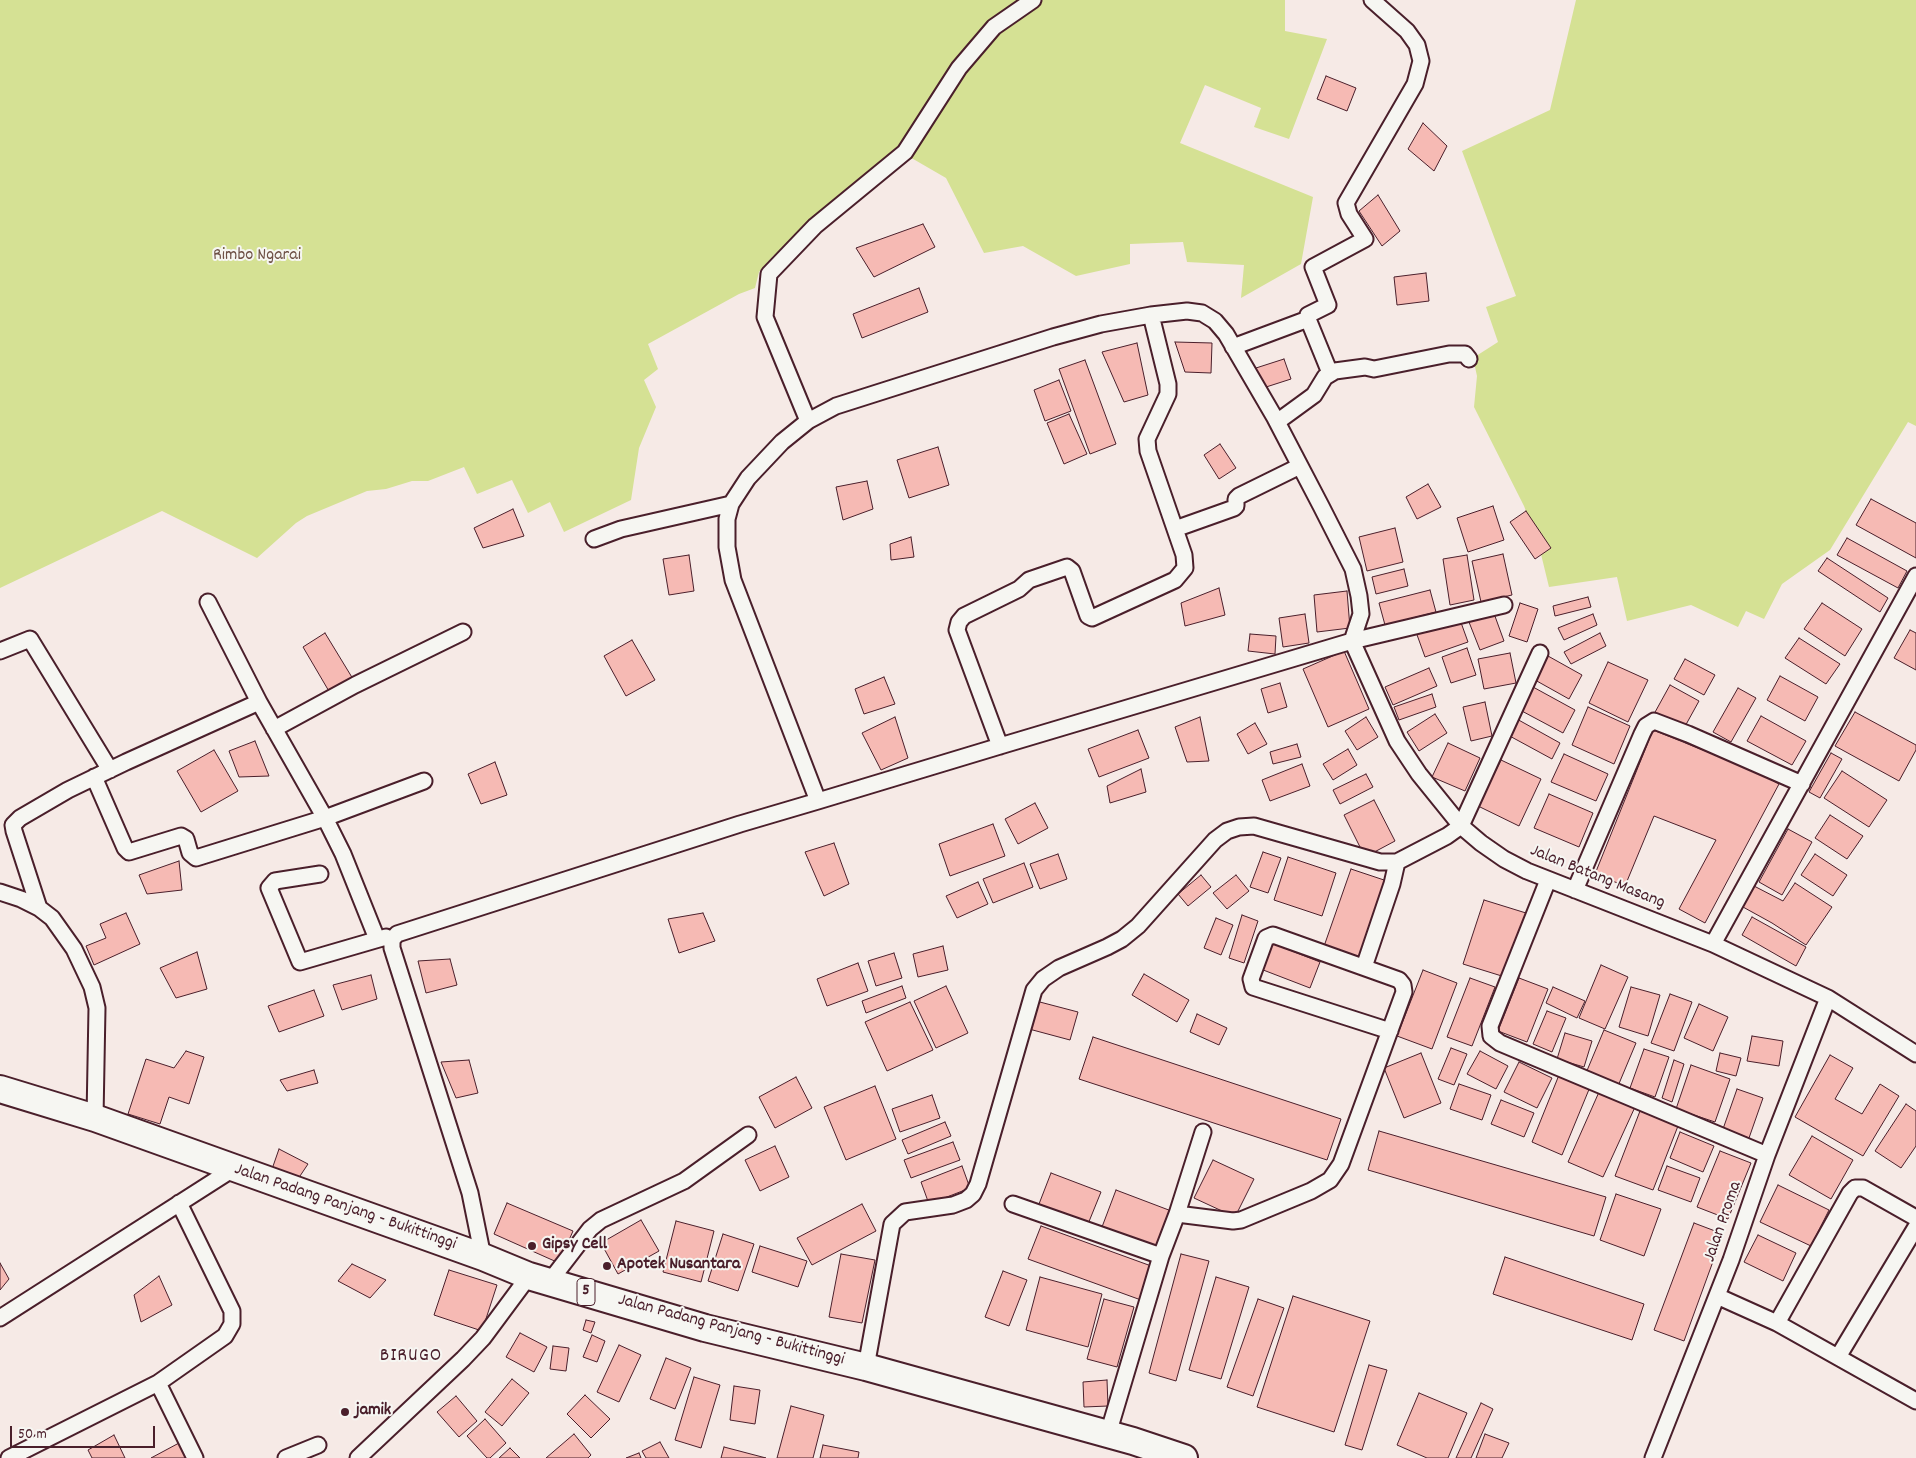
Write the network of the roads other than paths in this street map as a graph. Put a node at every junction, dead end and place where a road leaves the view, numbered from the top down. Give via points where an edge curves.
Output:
1 (1033, 0) edge
2 (1372, 0) edge
3 (1151, 314) junction
4 (1308, 320) junction
5 (1233, 347) junction
6 (1469, 359) dead end
7 (1330, 373) junction
8 (808, 421) junction
9 (1276, 422) junction
10 (1300, 466) junction
11 (731, 504) junction
12 (1175, 529) junction
13 (594, 539) dead end
14 (1916, 576) edge
15 (208, 602) dead end
16 (1504, 605) dead end
17 (463, 632) dead end
18 (1352, 641) junction
19 (0, 651) edge
20 (1540, 653) dead end
21 (260, 702) junction
22 (274, 729) junction
23 (1000, 746) junction
24 (110, 770) junction
25 (94, 777) junction
26 (424, 781) dead end
27 (1802, 784) junction
28 (818, 801) junction
29 (325, 818) junction
30 (1461, 826) junction
31 (1396, 862) junction
32 (320, 874) dead end
33 (1548, 880) junction
34 (1575, 890) junction
35 (0, 892) edge
36 (39, 908) junction
37 (397, 934) junction
38 (377, 939) junction
39 (1713, 944) junction
40 (1364, 968) junction
41 (1828, 998) junction
42 (1390, 1031) junction
43 (1916, 1054) edge
44 (0, 1089) edge
45 (95, 1118) junction
46 (1203, 1132) dead end
47 (748, 1135) dead end
48 (1767, 1155) junction
49 (233, 1168) junction
50 (179, 1204) junction
51 (1012, 1204) dead end
52 (1177, 1214) junction
53 (1916, 1218) edge
54 (1916, 1227) edge
55 (1161, 1256) junction
56 (483, 1257) junction
57 (539, 1279) junction
58 (1717, 1296) junction
59 (0, 1318) edge
60 (1777, 1323) junction
61 (1838, 1357) junction
62 (866, 1366) junction
63 (158, 1383) junction
64 (1916, 1401) edge
65 (1108, 1434) junction
66 (318, 1445) dead end
67 (9, 1458) edge
68 (195, 1458) edge
69 (286, 1458) edge
70 (358, 1458) edge
71 (1184, 1458) edge
72 (1653, 1458) edge

1 - 8 street via 994,27 959,68 905,152 815,226 769,274 765,317
2 - 4 street via 1407,31 1421,62 1415,84 1346,204 1365,239 1313,267 1328,305 1308,315
3 - 5 street via 1202,313 1215,321
3 - 8 street via 1053,337 836,406
3 - 12 street via 1168,394 1147,439 1148,451
4 - 5 street
4 - 7 street
5 - 9 street
6 - 7 street via 1465,354 1449,354 1374,369 1365,367
7 - 9 street via 1314,394
8 - 11 street via 782,442 748,478
9 - 10 street
10 - 12 street via 1240,496 1232,509
10 - 18 street via 1353,569 1361,614
11 - 13 street via 621,529
11 - 28 street via 727,520 727,547 733,580
12 - 23 street via 1184,555 1182,574 1170,583 1104,613 1092,618 1088,616 1072,571 1067,567 1029,580 1020,589 958,622 957,630
14 - 27 street
15 - 21 street
16 - 18 street
17 - 22 street
18 - 23 street
18 - 30 street, Jalan Batang Masang via 1397,741
19 - 24 street via 31,642
20 - 30 street
21 - 22 street
21 - 24 street
22 - 29 street
23 - 28 street
24 - 25 street
25 - 29 street via 129,852 181,836 186,839 190,853 200,858
25 - 36 street via 13,825
26 - 29 street
27 - 34 street via 1654,722 1646,726 1642,734
27 - 39 street
28 - 37 street
29 - 38 street
30 - 31 street
30 - 33 street, Jalan Batang Masang via 1504,859
31 - 40 street via 1392,884
31 - 62 street via 1380,862 1254,826 1240,826 1215,840 1138,926 1122,939 1058,968 1043,979 1034,990 973,1194 953,1205 905,1212 892,1224
32 - 38 street via 276,882 269,888 300,962
33 - 34 street, Jalan Batang Masang
33 - 48 street via 1490,1026 1491,1036
34 - 39 street, Jalan Batang Masang
35 - 36 street
36 - 45 street via 65,935 92,987 97,1008
37 - 38 street
37 - 56 street via 392,940 392,948 470,1193
39 - 41 street, Jalan Batang Masang
40 - 42 street via 1399,980 1403,985 1404,992
40 - 42 street via 1273,935 1264,941 1251,979 1258,989
41 - 43 street, Jalan Batang Masang
41 - 48 street, Jalan Proma
42 - 52 street via 1341,1164 1330,1180 1241,1220
44 - 45 highway, Jalan Padang Panjang - Bukittinggi / 5
45 - 49 highway, Jalan Padang Panjang - Bukittinggi / 5
46 - 52 street
47 - 57 street via 684,1181 602,1220
48 - 58 street, Jalan Proma
49 - 50 street
49 - 56 highway, Jalan Padang Panjang - Bukittinggi / 5
50 - 59 street
50 - 63 street via 232,1311 232,1324 225,1336
51 - 55 street
52 - 55 street
53 - 60 street via 1863,1188 1855,1188
54 - 61 street
55 - 65 street
56 - 57 highway, Jalan Padang Panjang - Bukittinggi / 5
57 - 62 highway, Jalan Padang Panjang - Bukittinggi / 5 via 706,1328
57 - 70 street via 470,1352
58 - 60 street
58 - 72 street, Jalan Proma
60 - 61 street
61 - 64 street
62 - 65 highway, Jalan Padang Panjang - Bukittinggi / 5
63 - 67 street
63 - 68 street
65 - 71 highway, Jalan Padang Panjang - Bukittinggi / 5
66 - 69 street

